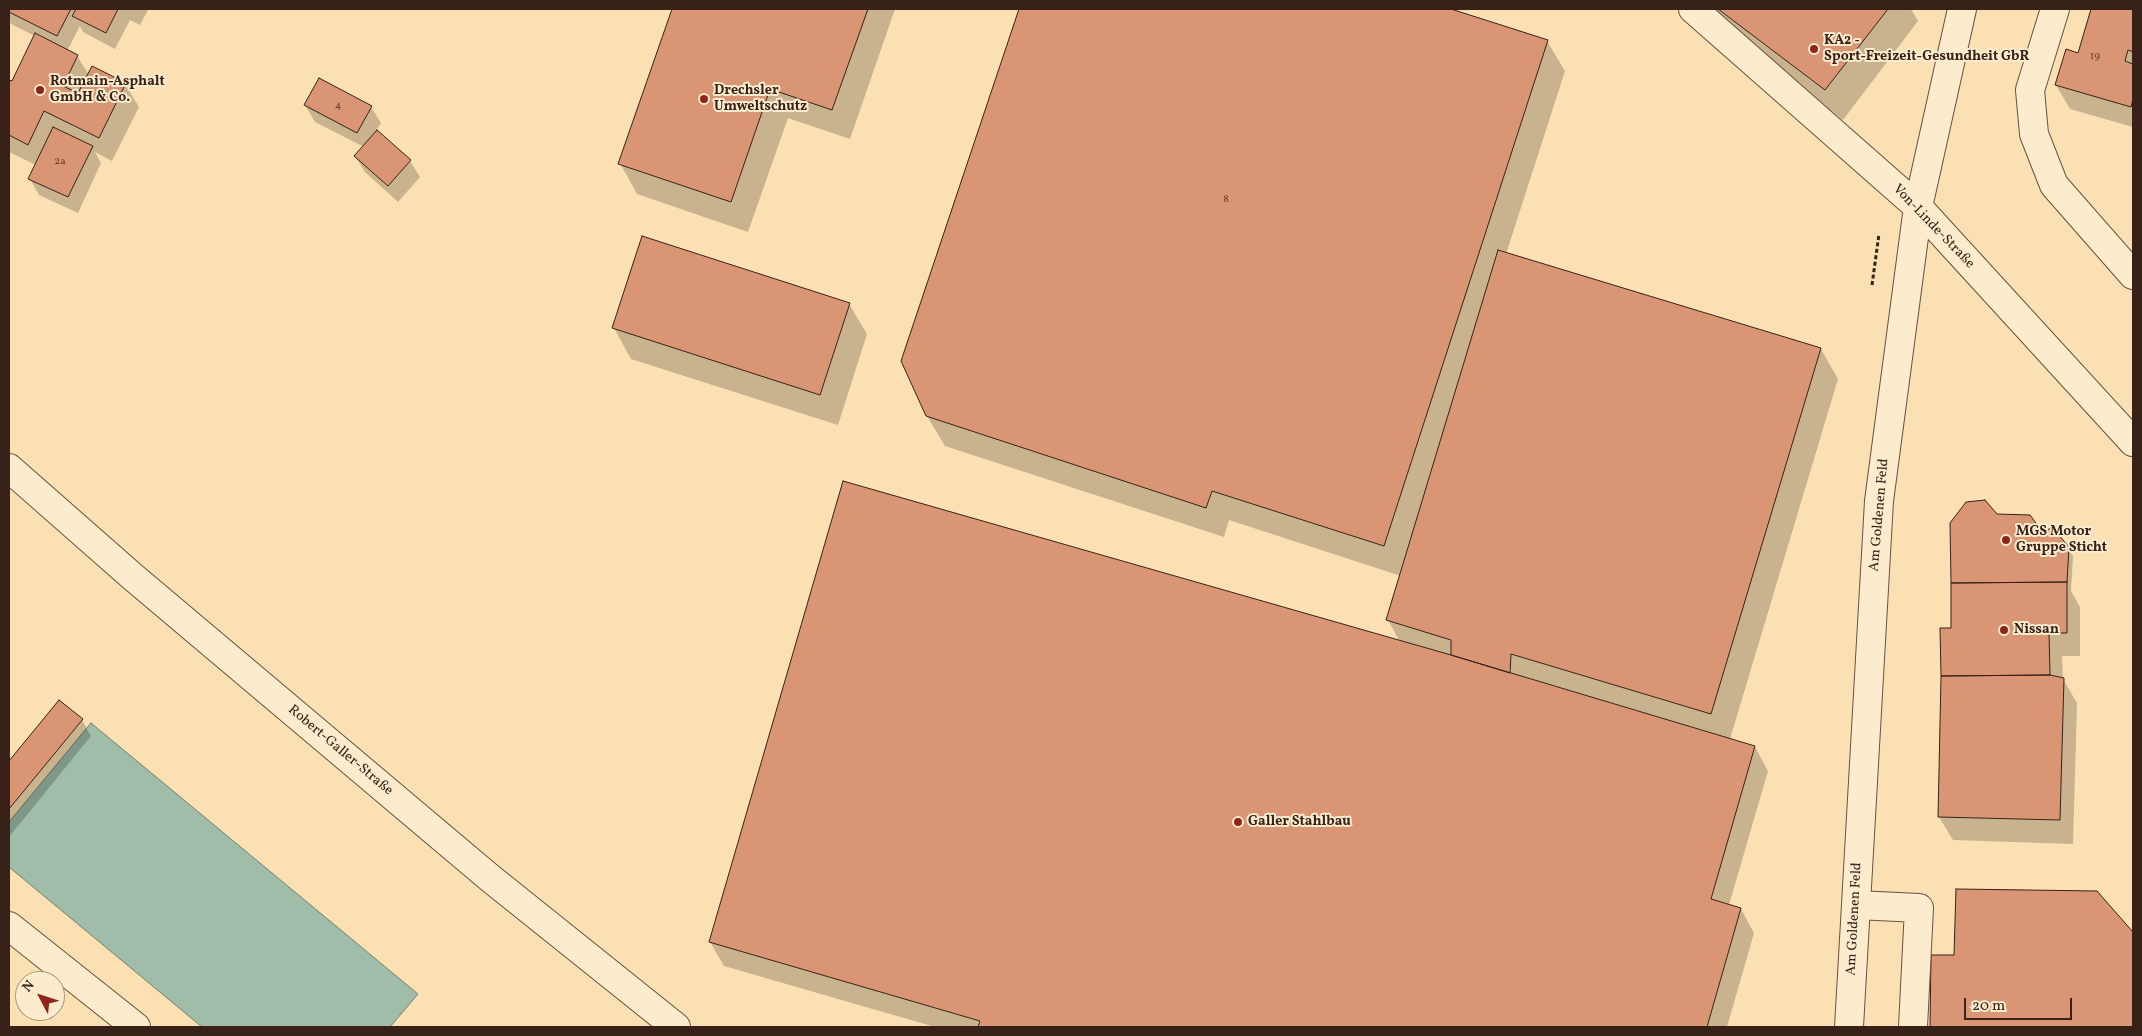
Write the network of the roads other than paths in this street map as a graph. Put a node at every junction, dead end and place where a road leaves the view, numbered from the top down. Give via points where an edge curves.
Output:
1 (1693, 9) edge
2 (1962, 9) edge
3 (2054, 9) edge
4 (1918, 207) junction
5 (2133, 275) edge
6 (2133, 442) edge
7 (9, 468) edge
8 (1856, 905) junction
9 (9, 926) edge
10 (136, 1027) edge
11 (676, 1027) edge
12 (1849, 1027) edge
13 (1913, 1027) edge

1 - 4 street, Von-Linde-Straße
2 - 4 street, Am Goldenen Feld
3 - 5 street via 2030,90 2034,134 2054,185
4 - 6 street, Von-Linde-Straße
4 - 8 street, Am Goldenen Feld via 1879,501
7 - 11 street, Robert-Galler-Straße via 133,577 490,878
8 - 12 street, Am Goldenen Feld
8 - 13 street via 1918,908
9 - 10 street

